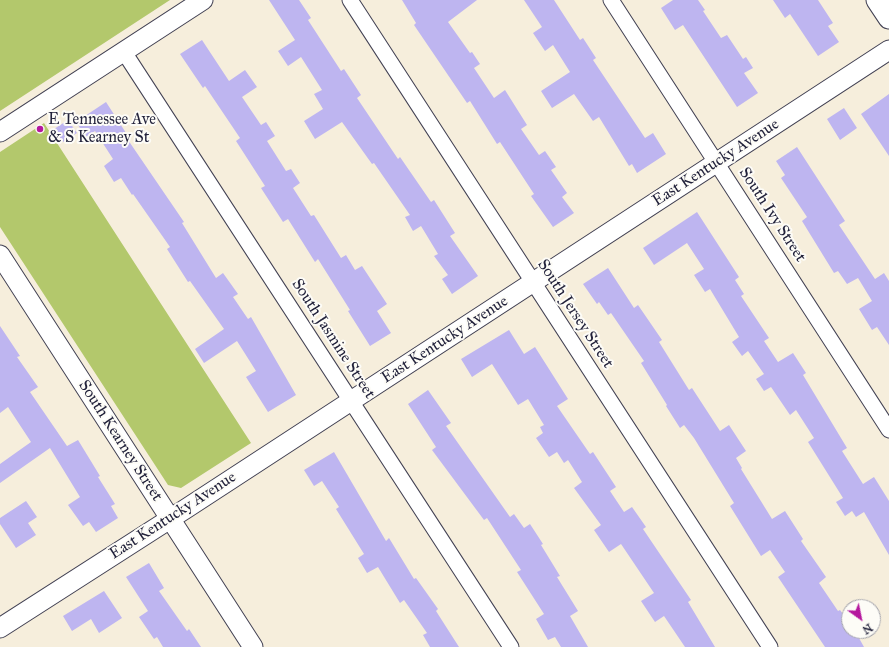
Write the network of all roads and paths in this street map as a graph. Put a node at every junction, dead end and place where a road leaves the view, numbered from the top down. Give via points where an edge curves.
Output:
1 (203, 0) edge
2 (350, 0) edge
3 (610, 0) edge
4 (877, 0) edge
5 (889, 18) edge
6 (889, 50) edge
7 (124, 52) junction
8 (0, 132) edge
9 (717, 163) junction
10 (0, 255) edge
11 (534, 282) junction
12 (351, 401) junction
13 (889, 430) edge
14 (170, 518) junction
15 (0, 628) edge
16 (253, 647) edge
17 (511, 647) edge
18 (770, 647) edge

1 - 7 street
2 - 11 street, South Jersey Street
3 - 9 street, South Ivy Street
4 - 5 main road
6 - 9 street, East Kentucky Avenue
7 - 8 street
7 - 12 street, South Jasmine Street
9 - 11 street, East Kentucky Avenue
9 - 13 street, South Ivy Street
10 - 14 street, South Kearney Street
11 - 12 street, East Kentucky Avenue
11 - 18 street, South Jersey Street
12 - 14 street, East Kentucky Avenue
12 - 17 street, South Jasmine Street
14 - 15 street, East Kentucky Avenue
14 - 16 street, South Kearney Street

